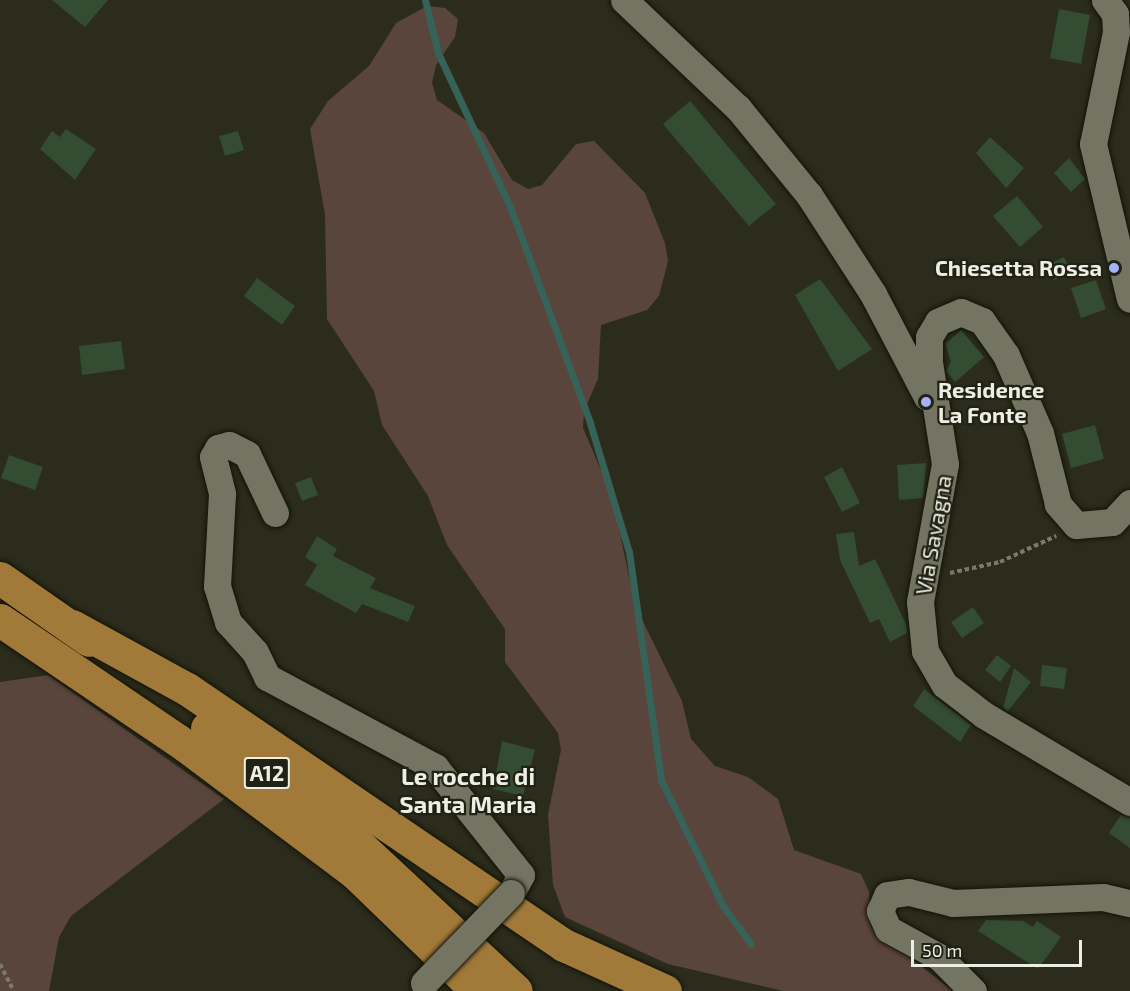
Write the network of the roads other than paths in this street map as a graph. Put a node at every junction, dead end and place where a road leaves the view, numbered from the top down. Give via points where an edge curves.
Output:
1 (624, 0) edge
2 (1105, 0) edge
3 (1130, 299) edge
4 (936, 414) junction
5 (1130, 503) edge
6 (275, 513) dead end
7 (0, 578) edge
8 (0, 620) edge
9 (72, 627) junction
10 (1130, 802) edge
11 (313, 843) junction
12 (1130, 903) edge
13 (430, 988) edge
14 (477, 991) edge
15 (516, 991) edge
16 (665, 991) edge
17 (973, 991) edge

1 - 4 street via 738,108 809,195 873,294
2 - 3 street via 1115,14 1116,32 1094,144
4 - 5 street, Via Savagna via 929,337 938,322 961,312 982,321 1006,356 1040,433 1058,504 1076,525 1112,522
4 - 10 street, Via Savagna via 945,464 920,602 925,651 945,685 984,715
6 - 13 street, bridge via 247,454 229,444 218,448 213,457 222,494 217,586 228,622 255,652 267,677 435,767 521,875 511,893
7 - 9 highway, A12
8 - 11 highway, A12 via 186,746
9 - 15 highway, A12 via 345,832
9 - 16 highway via 187,689 564,945
11 - 13 highway
11 - 14 highway, A12 via 356,873
12 - 17 street via 1103,897 954,903 909,892 887,895 880,911 888,929 939,957

